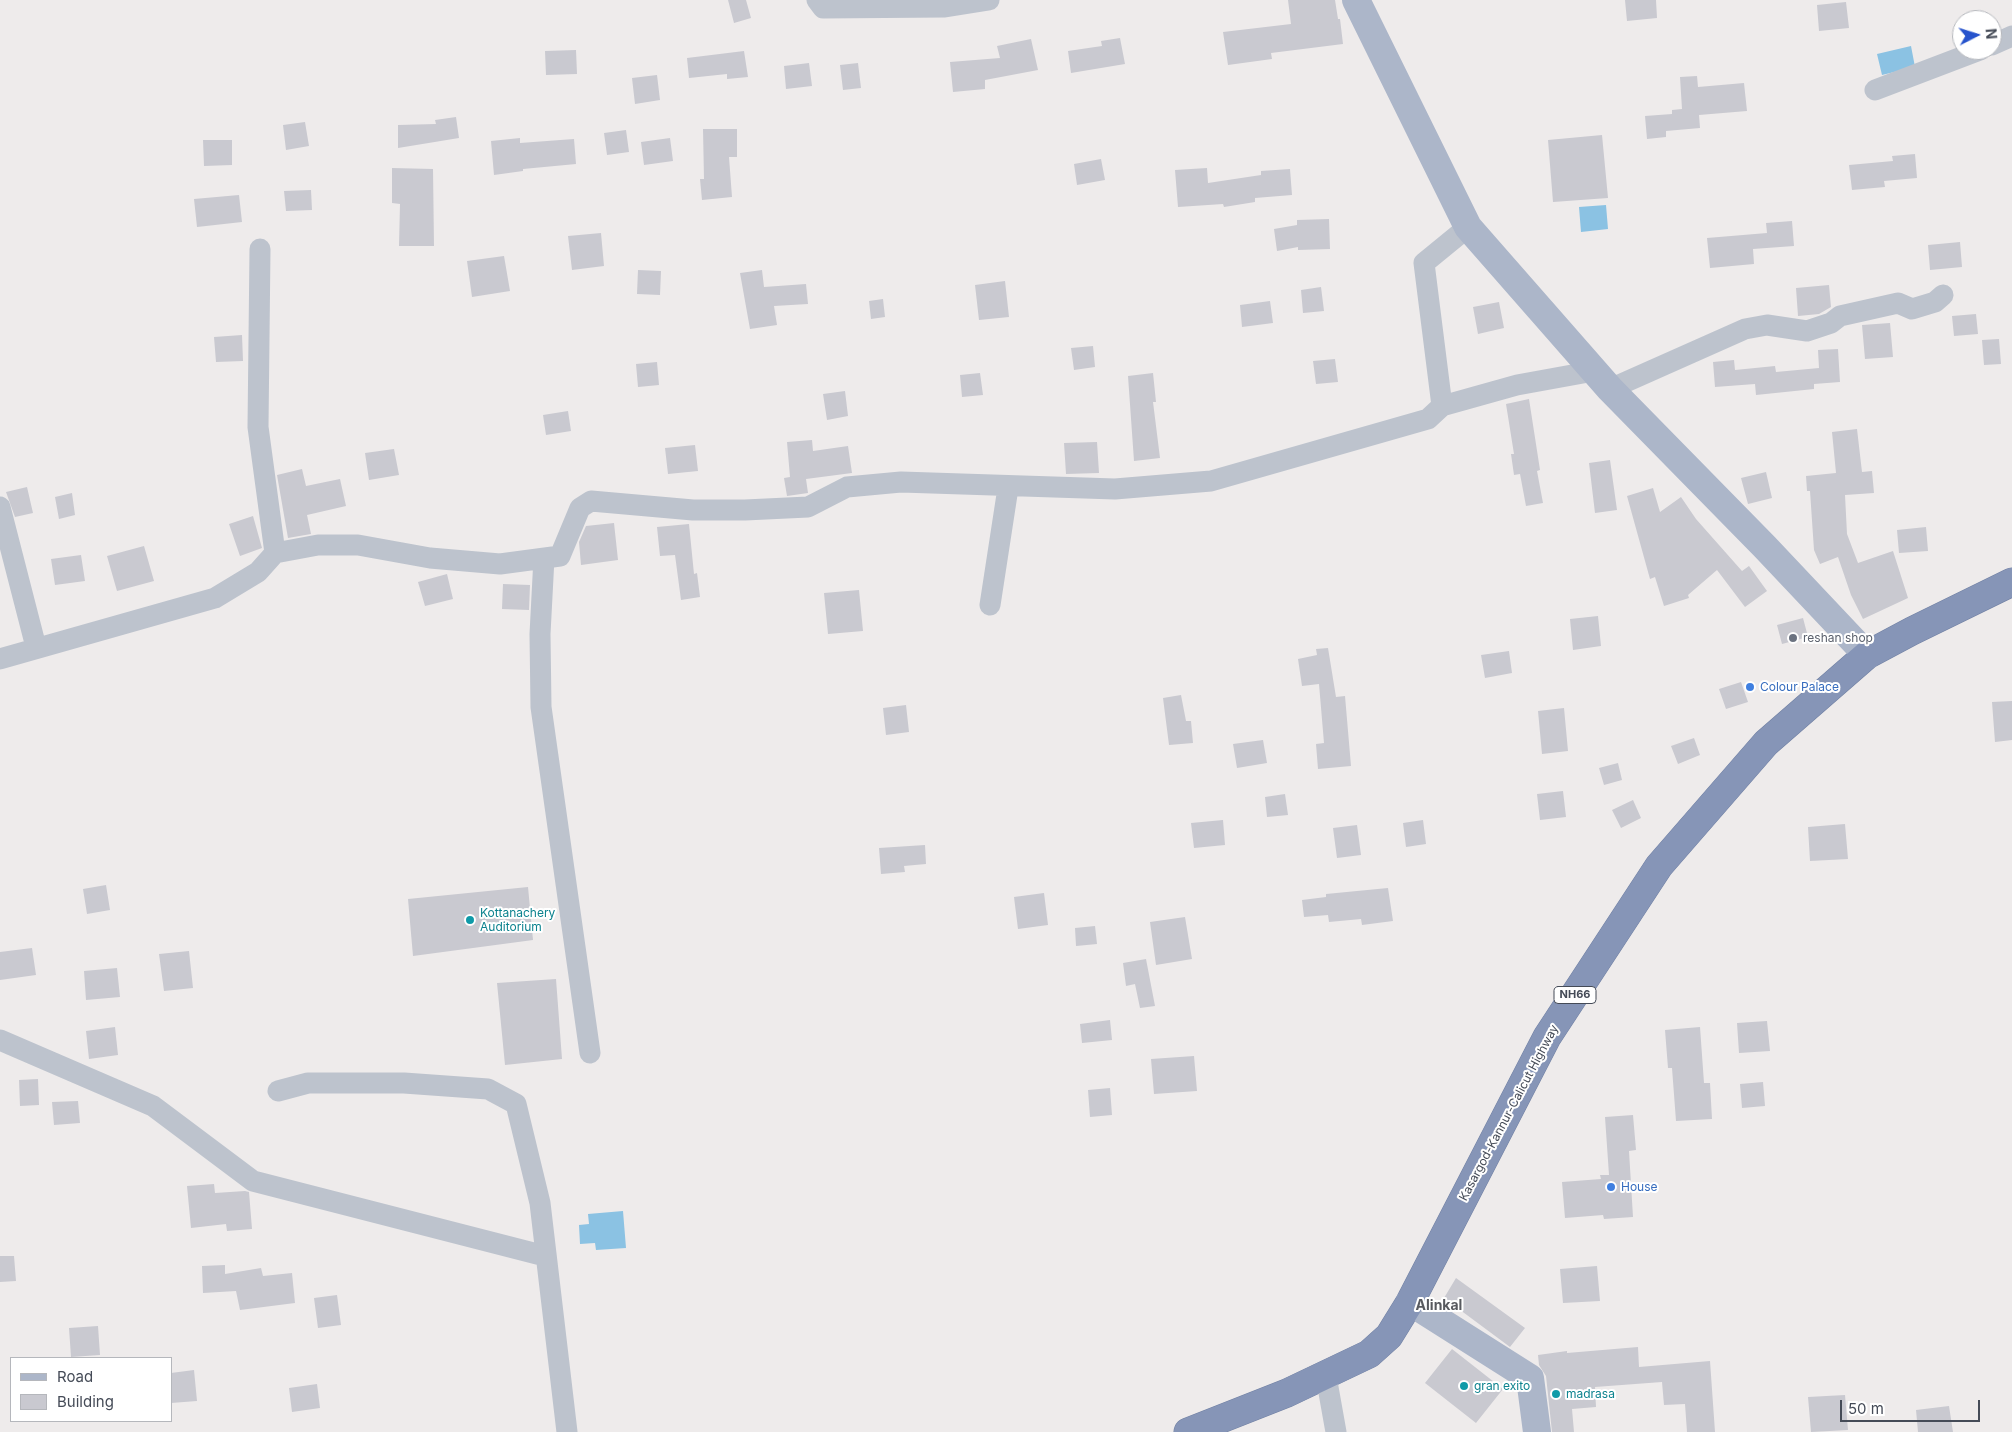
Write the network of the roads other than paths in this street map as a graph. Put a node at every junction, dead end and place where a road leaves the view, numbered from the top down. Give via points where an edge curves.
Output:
1 (817, 0) edge
2 (989, 0) edge
3 (1356, 0) edge
4 (1954, 60) edge
5 (1875, 90) dead end
6 (1468, 227) junction
7 (260, 250) dead end
8 (1944, 295) dead end
9 (1602, 380) junction
10 (1442, 406) junction
11 (1008, 488) junction
12 (0, 507) edge
13 (275, 553) junction
14 (544, 558) junction
15 (2012, 582) edge
16 (990, 605) dead end
17 (36, 647) junction
18 (1867, 655) junction
19 (0, 659) edge
20 (0, 1040) edge
21 (590, 1053) dead end
22 (278, 1091) dead end
23 (545, 1256) junction
24 (1410, 1302) junction
25 (1326, 1376) junction
26 (567, 1432) edge
27 (1188, 1432) edge
28 (1336, 1432) edge
29 (1537, 1432) edge

1 - 2 street via 823,8 945,6
3 - 6 main road
4 - 5 street
6 - 9 main road
6 - 10 street via 1424,263
7 - 13 street via 258,427
8 - 9 street via 1935,302 1912,309 1898,303 1840,316 1831,323 1807,331 1767,325 1745,329
9 - 10 street via 1517,385
9 - 18 main road
10 - 11 street via 1428,419 1211,481 1115,489
11 - 14 street via 892,483 848,488 808,507 745,510 693,510 591,501 580,508 574,518 560,556
11 - 16 street
12 - 17 street
13 - 14 street via 318,544 358,545 430,558 500,564
13 - 17 street via 258,572 214,598
14 - 21 street via 541,707
15 - 18 highway, Kasargod-Kannur-Calicut Highway / NH66
17 - 19 street
18 - 24 highway, Kasargod-Kannur-Calicut Highway / NH66 via 1766,743 1660,866 1547,1037
20 - 23 street via 153,1106 253,1181
22 - 23 street via 308,1083 404,1083 488,1088 516,1104 540,1203
23 - 26 street
24 - 25 highway, Kasargod-Kannur-Calicut Highway / NH66 via 1389,1336 1369,1354
24 - 29 main road via 1530,1378
25 - 27 highway, Kasargod-Kannur-Calicut Highway / NH66
25 - 28 street

